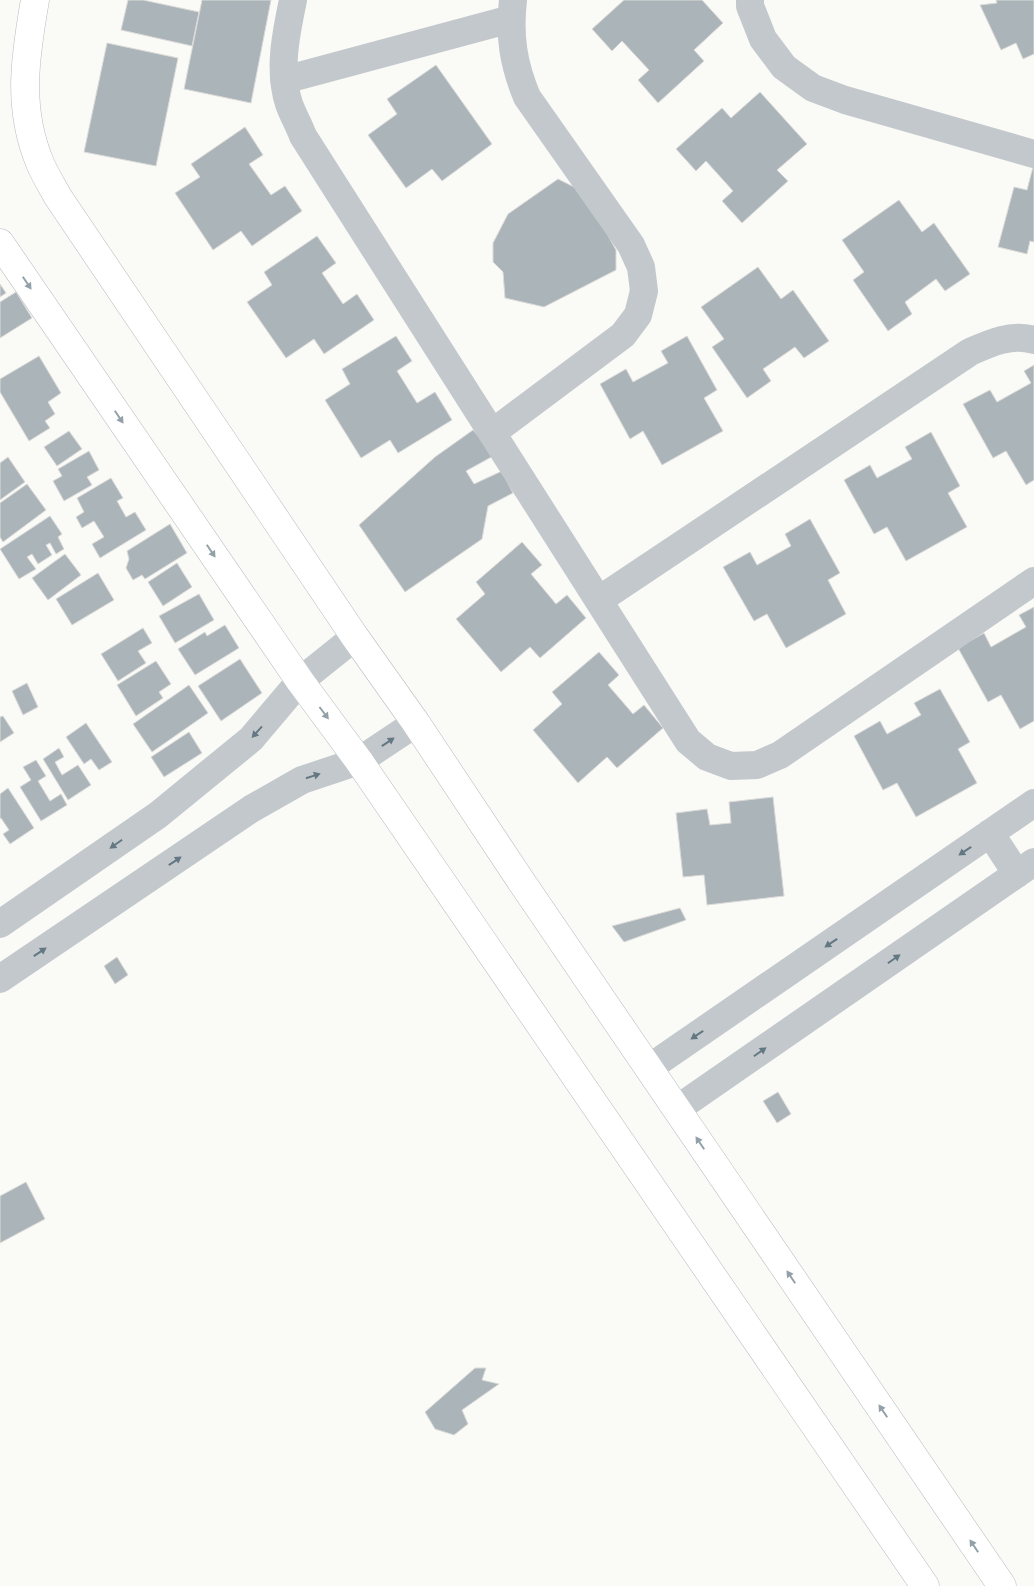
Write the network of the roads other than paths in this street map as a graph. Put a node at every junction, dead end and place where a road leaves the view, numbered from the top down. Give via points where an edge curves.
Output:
1 (35, 0) edge
2 (293, 0) edge
3 (750, 0) edge
4 (512, 9) edge
5 (284, 80) junction
6 (1034, 154) edge
7 (0, 243) edge
8 (1034, 340) edge
9 (492, 432) junction
10 (1034, 582) edge
11 (599, 600) junction
12 (355, 637) junction
13 (300, 681) junction
14 (416, 723) junction
15 (359, 761) junction
16 (1034, 803) edge
17 (990, 833) junction
18 (1025, 868) edge
19 (0, 924) edge
20 (0, 980) edge
21 (648, 1068) junction
22 (677, 1109) junction
23 (925, 1586) edge
24 (1002, 1586) edge

1 - 12 street via 26,48 24,87 28,126 40,163 58,197
2 - 5 street via 284,50
3 - 6 street via 763,39 784,67 813,88
4 - 5 street
4 - 9 street via 514,59 527,97 631,246 642,267 644,291 638,315 623,335
5 - 9 street via 289,104 303,136
7 -> 13 street
8 - 11 street via 1027,337 997,340 970,352
9 - 11 street
10 - 11 street via 780,756 756,766 732,766 707,757 688,740
12 - 13 street
12 - 14 street
13 -> 15 street
13 -> 19 street via 251,739 158,815
15 -> 14 street
14 - 21 street
20 -> 15 street via 251,809 302,780
15 - 23 street
16 - 17 street
17 - 18 street
17 -> 21 street
22 -> 18 street
21 - 22 street
24 -> 22 street

